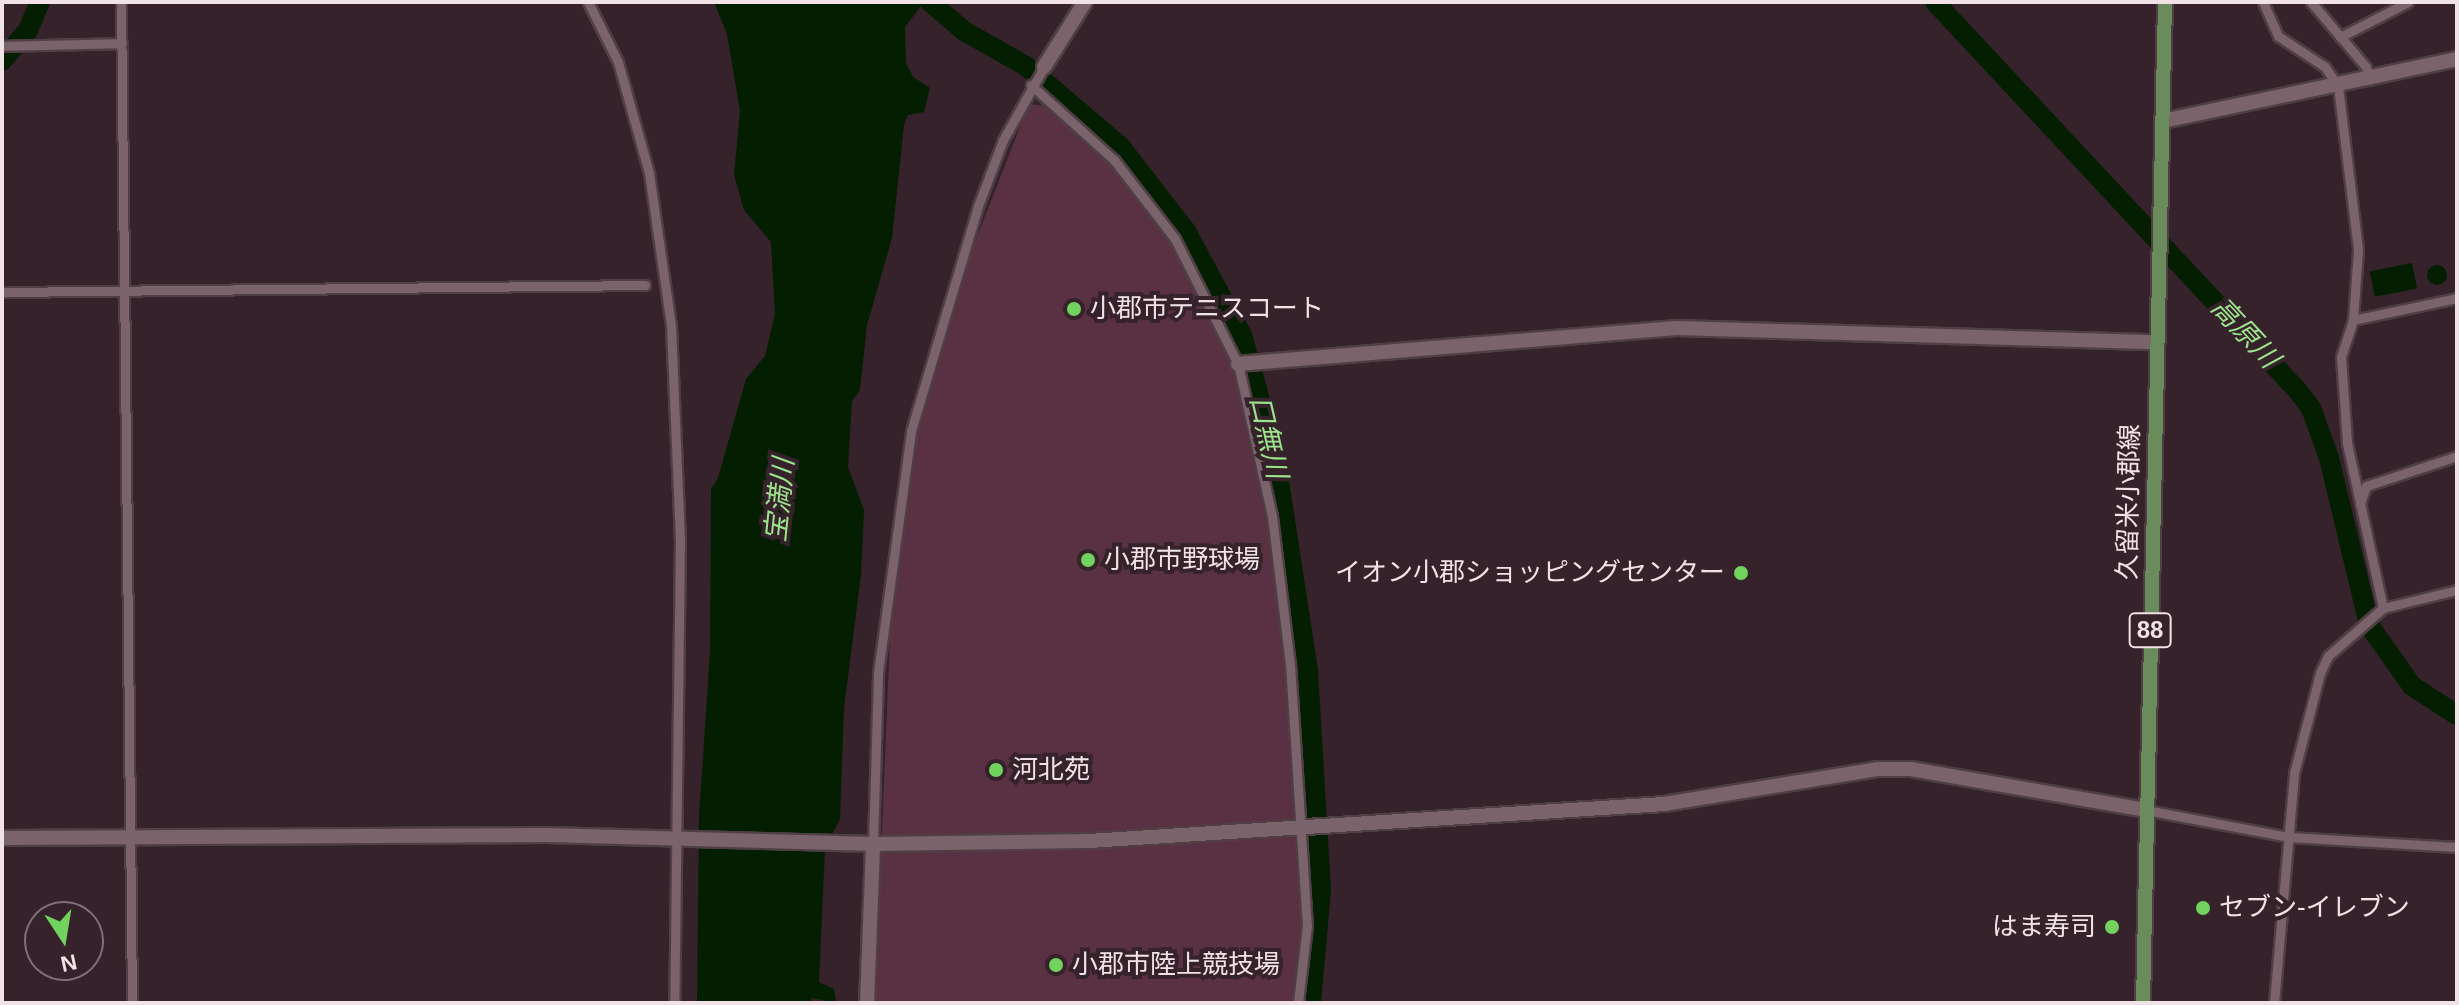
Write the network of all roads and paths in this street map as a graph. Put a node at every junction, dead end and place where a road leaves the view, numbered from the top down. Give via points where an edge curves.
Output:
1 (121, 2) edge
2 (588, 2) edge
3 (1085, 2) edge
4 (2165, 2) edge
5 (2263, 2) edge
6 (2311, 2) edge
7 (2408, 2) edge
8 (2340, 37) junction
9 (122, 43) junction
10 (2, 46) edge
11 (2457, 59) edge
12 (1044, 67) joint
13 (2370, 79) junction
14 (1031, 85) junction
15 (2338, 86) junction
16 (2163, 121) junction
17 (645, 285) dead end
18 (2, 292) edge
19 (126, 292) junction
20 (2457, 298) edge
21 (2353, 320) junction
22 (2156, 342) junction
23 (1238, 364) junction
24 (2457, 456) edge
25 (2360, 504) junction
26 (2457, 590) edge
27 (2381, 609) junction
28 (2146, 810) junction
29 (1304, 828) junction
30 (678, 836) junction
31 (2289, 837) junction
32 (2, 838) edge
33 (132, 839) junction
34 (866, 844) junction
35 (2457, 847) edge
36 (132, 1003) edge
37 (674, 1003) edge
38 (867, 1003) edge
39 (1298, 1003) edge
40 (2143, 1003) edge
41 (2274, 1003) edge

1 - 9 street
2 - 30 street via 618,62 649,173 671,326 679,480
3 - 12 street
4 - 16 main road, 久留米小郡線 / 88
5 - 15 street via 2278,36 2325,67
6 - 8 street
7 - 8 street
8 - 13 street
9 - 10 street
9 - 19 street
11 - 13 street
12 - 14 street
13 - 15 street
14 - 23 street via 1115,161 1175,239
14 - 34 street via 1003,140 970,230 902,470 878,673
15 - 16 street
15 - 21 street via 2358,250
16 - 22 main road, 久留米小郡線 / 88
17 - 19 street
18 - 19 street
19 - 33 street
20 - 21 street
21 - 25 street via 2341,357 2349,462
22 - 23 street via 1676,328
22 - 28 main road, 久留米小郡線 / 88
23 - 29 street via 1272,516
24 - 25 street via 2366,486
25 - 27 street
26 - 27 street
27 - 31 street via 2328,656 2320,673 2294,773
28 - 29 street via 1944,771 1877,769 1664,804
28 - 31 street
28 - 40 main road, 久留米小郡線 / 88
29 - 34 street via 1089,841
29 - 39 street via 1307,925
30 - 33 street
30 - 34 street
30 - 37 street
31 - 35 street
31 - 41 street
32 - 33 street
33 - 36 street
34 - 38 street

